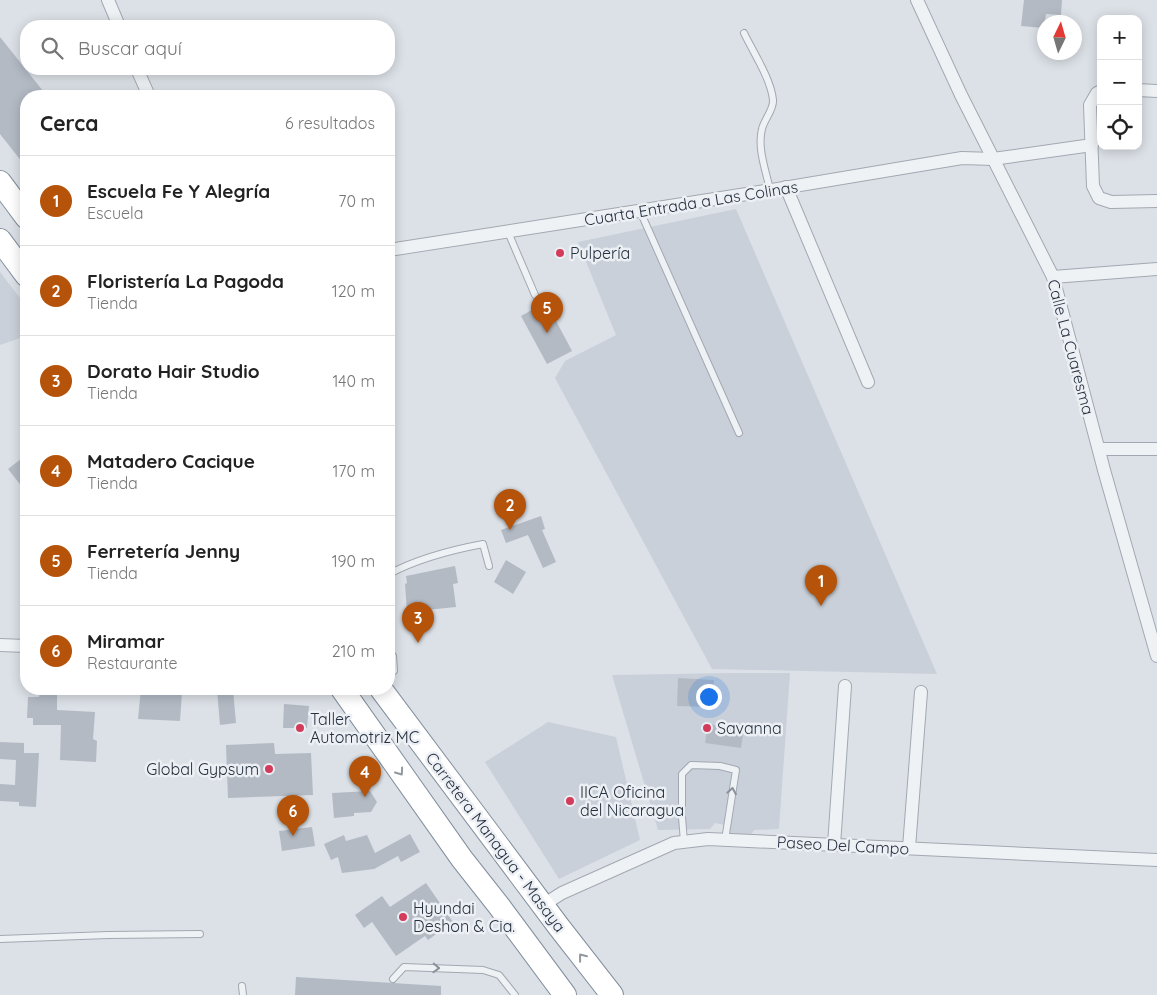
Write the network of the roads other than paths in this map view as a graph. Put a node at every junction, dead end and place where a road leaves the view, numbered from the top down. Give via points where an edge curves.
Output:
1 (108, 0) edge
2 (917, 0) edge
3 (116, 20) edge
4 (744, 33) dead end
5 (140, 75) edge
6 (146, 90) edge
7 (1142, 90) edge
8 (1157, 91) edge
9 (1097, 93) edge
10 (1092, 145) junction
11 (993, 159) junction
12 (786, 187) junction
13 (13, 190) edge
14 (770, 190) junction
15 (1157, 201) edge
16 (20, 205) edge
17 (640, 211) junction
18 (508, 232) junction
19 (0, 240) edge
20 (395, 249) edge
21 (20, 267) edge
22 (1157, 269) edge
23 (1053, 277) junction
24 (535, 295) dead end
25 (868, 382) dead end
26 (739, 434) dead end
27 (1098, 449) junction
28 (1157, 449) edge
29 (489, 566) dead end
30 (395, 571) edge
31 (0, 645) edge
32 (20, 646) edge
33 (1157, 656) edge
34 (845, 686) dead end
35 (921, 692) dead end
36 (346, 695) edge
37 (386, 695) edge
38 (495, 840) junction
39 (725, 840) junction
40 (684, 842) junction
41 (834, 845) junction
42 (909, 848) junction
43 (462, 859) junction
44 (1157, 860) edge
45 (524, 880) junction
46 (543, 905) junction
47 (499, 906) junction
48 (200, 934) dead end
49 (0, 939) edge
50 (393, 980) dead end
51 (242, 986) dead end
52 (243, 995) edge
53 (515, 995) edge
54 (565, 995) edge
55 (612, 995) edge

1 - 3 street
2 - 11 street, Calle La Cuaresma
4 - 14 lane via 771,90 773,104 763,123 760,138
5 - 6 street
7 - 8 street
9 - 10 street via 1090,105
10 - 11 street, Cuarta Entrada a Las Colinas
10 - 15 street via 1093,186 1099,198 1111,202
11 - 12 street, Cuarta Entrada a Las Colinas via 962,158
11 - 23 street, Calle La Cuaresma
12 - 14 street, Cuarta Entrada a Las Colinas
12 - 25 street
13 - 16 highway
14 - 17 street, Cuarta Entrada a Las Colinas
17 - 18 street, Cuarta Entrada a Las Colinas
17 - 26 lane
18 - 20 street, Cuarta Entrada a Las Colinas
18 - 24 lane
19 - 21 highway
22 - 23 street
23 - 27 street, Calle La Cuaresma
27 - 28 street
27 - 33 street, Calle La Cuaresma
29 - 30 lane via 483,544 458,549
31 - 32 street
34 - 41 street
35 - 42 street
36 -> 43 highway
37 - 38 highway, Carretera Managua - Masaya
38 - 43 highway via 496,858 492,865 480,867
38 - 45 highway, Carretera Managua - Masaya
39 - 40 street, Paseo Del Campo
39 -> 40 lane via 736,770 691,765 682,774
39 - 41 street, Paseo Del Campo
40 - 46 street, Paseo Del Campo via 674,843 562,893
41 - 42 street, Paseo Del Campo
42 - 44 street, Paseo Del Campo
43 - 47 highway
45 - 46 highway, Carretera Managua - Masaya
45 - 47 highway via 508,878 502,881
55 -> 46 highway, Carretera Managua - Masaya
47 - 54 highway
48 - 49 lane
50 -> 53 lane via 404,967 483,970 499,975
51 - 52 lane

